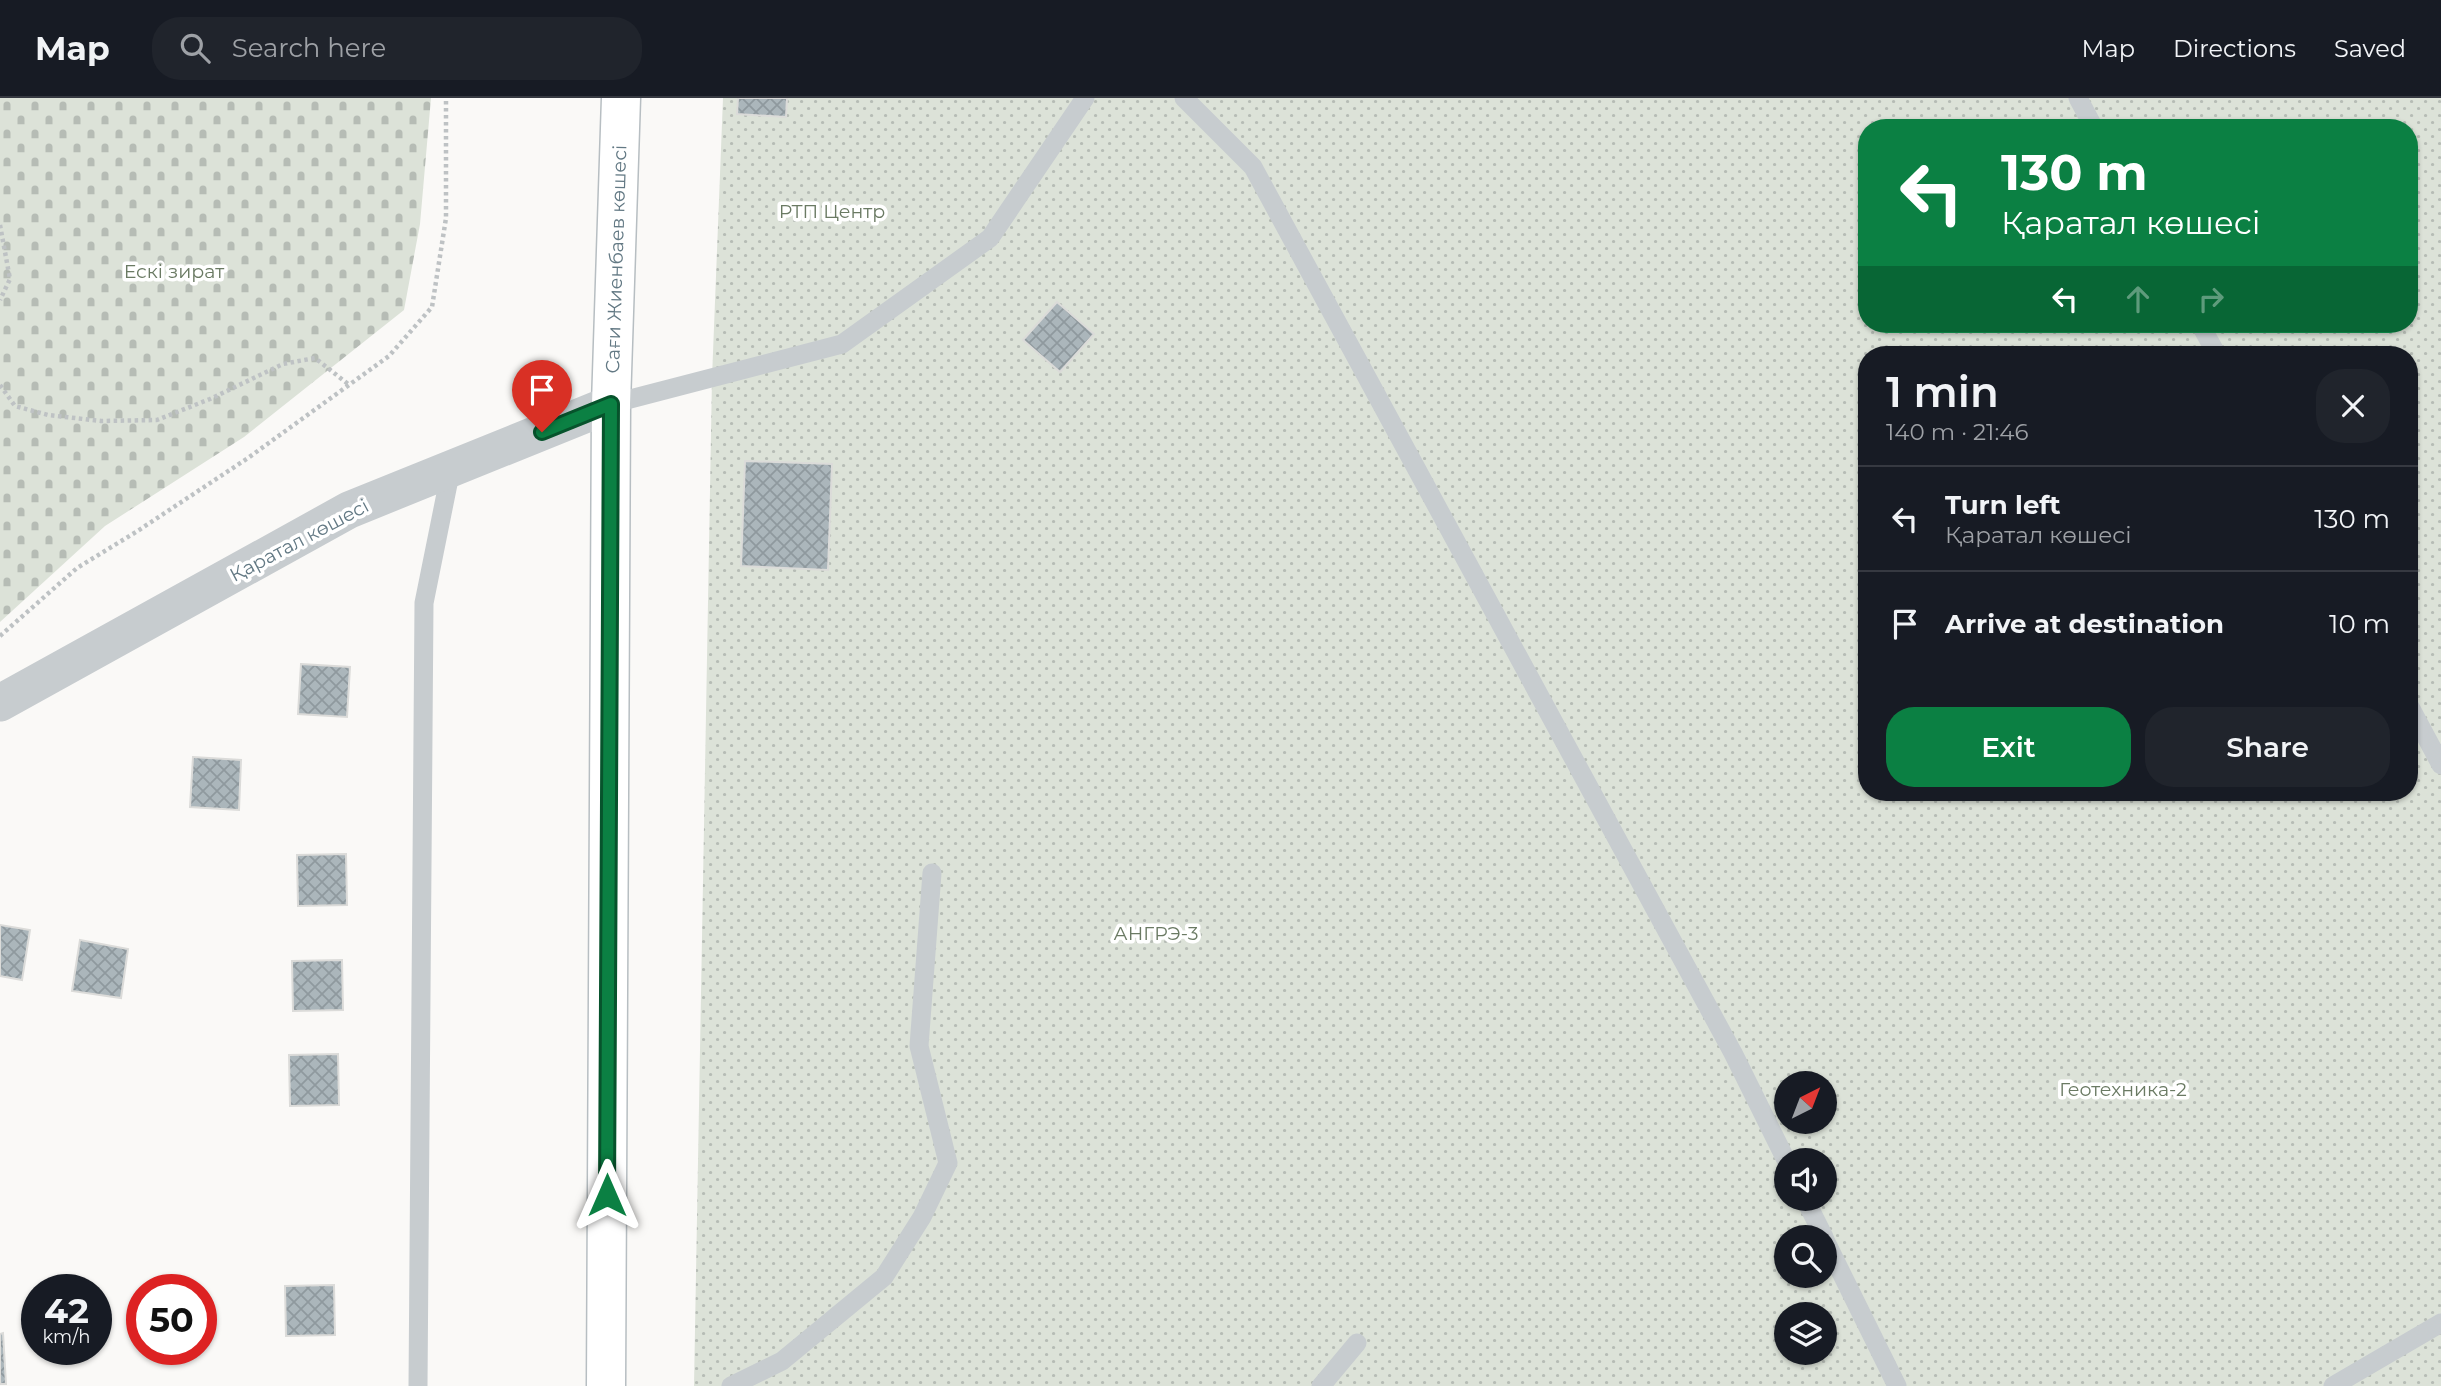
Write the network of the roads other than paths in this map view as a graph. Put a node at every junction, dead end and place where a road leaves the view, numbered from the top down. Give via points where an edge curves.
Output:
1 (621, 98) edge
2 (1085, 98) edge
3 (1184, 98) edge
4 (2078, 98) edge
5 (2089, 119) edge
6 (611, 404) junction
7 (451, 469) junction
8 (0, 703) edge
9 (2418, 723) edge
10 (2441, 765) edge
11 (932, 873) dead end
12 (1780, 1148) edge
13 (1837, 1263) edge
14 (2441, 1323) edge
15 (1357, 1343) dead end
16 (418, 1386) edge
17 (606, 1386) edge
18 (731, 1386) edge
19 (1321, 1386) edge
20 (1898, 1386) edge
21 (2333, 1386) edge

1 - 6 main road, Сағи Жиенбаев көшесі
2 - 6 lane via 990,238 842,344
3 - 12 lane via 1253,167 1733,1053
4 - 5 lane
6 - 7 street, Қаратал көшесі
6 - 17 main road, Сағи Жиенбаев көшесі
7 - 8 street, Қаратал көшесі via 349,510
7 - 16 lane via 424,603
9 - 10 lane
11 - 18 lane via 919,1046 948,1163 922,1217 884,1277 782,1361
13 - 20 lane
14 - 21 lane
15 - 19 lane

